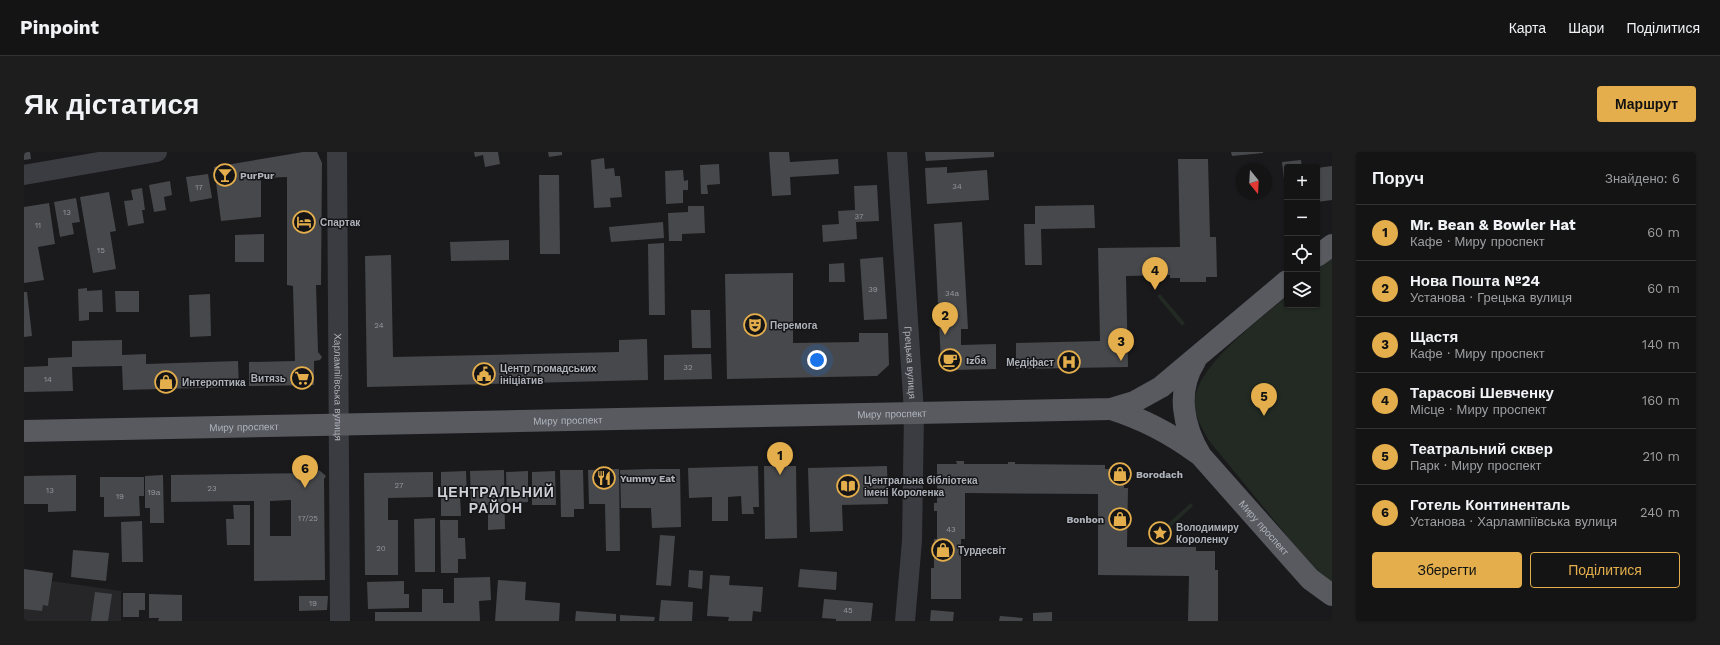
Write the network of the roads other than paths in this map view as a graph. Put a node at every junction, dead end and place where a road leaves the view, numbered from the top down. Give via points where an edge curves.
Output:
1 (157, 152) edge
2 (337, 152) edge
3 (897, 152) edge
4 (24, 175) edge
5 (1332, 245) edge
6 (1320, 254) edge
7 (1284, 284) edge
8 (1197, 358) junction
9 (1112, 409) junction
10 (914, 413) junction
11 (338, 425) junction
12 (24, 431) edge
13 (1201, 456) junction
14 (1332, 595) edge
15 (340, 621) edge
16 (905, 621) edge

1 - 4 street
2 - 11 street, Харлампіївська вулиця
3 - 10 street, Грецька вулиця
5 - 6 main road
7 - 8 main road, Миру проспект
8 - 9 main road, Миру проспект via 1148,395
8 - 13 main road, Миру проспект via 1186,380 1184,407 1187,429
9 - 10 main road, Миру проспект
9 - 13 main road, Миру проспект via 1136,416 1159,427
10 - 11 main road, Миру проспект
10 - 16 street, Грецька вулиця via 912,541
11 - 12 main road, Миру проспект
11 - 15 street, Харлампіївська вулиця
13 - 14 main road, Миру проспект via 1310,579

